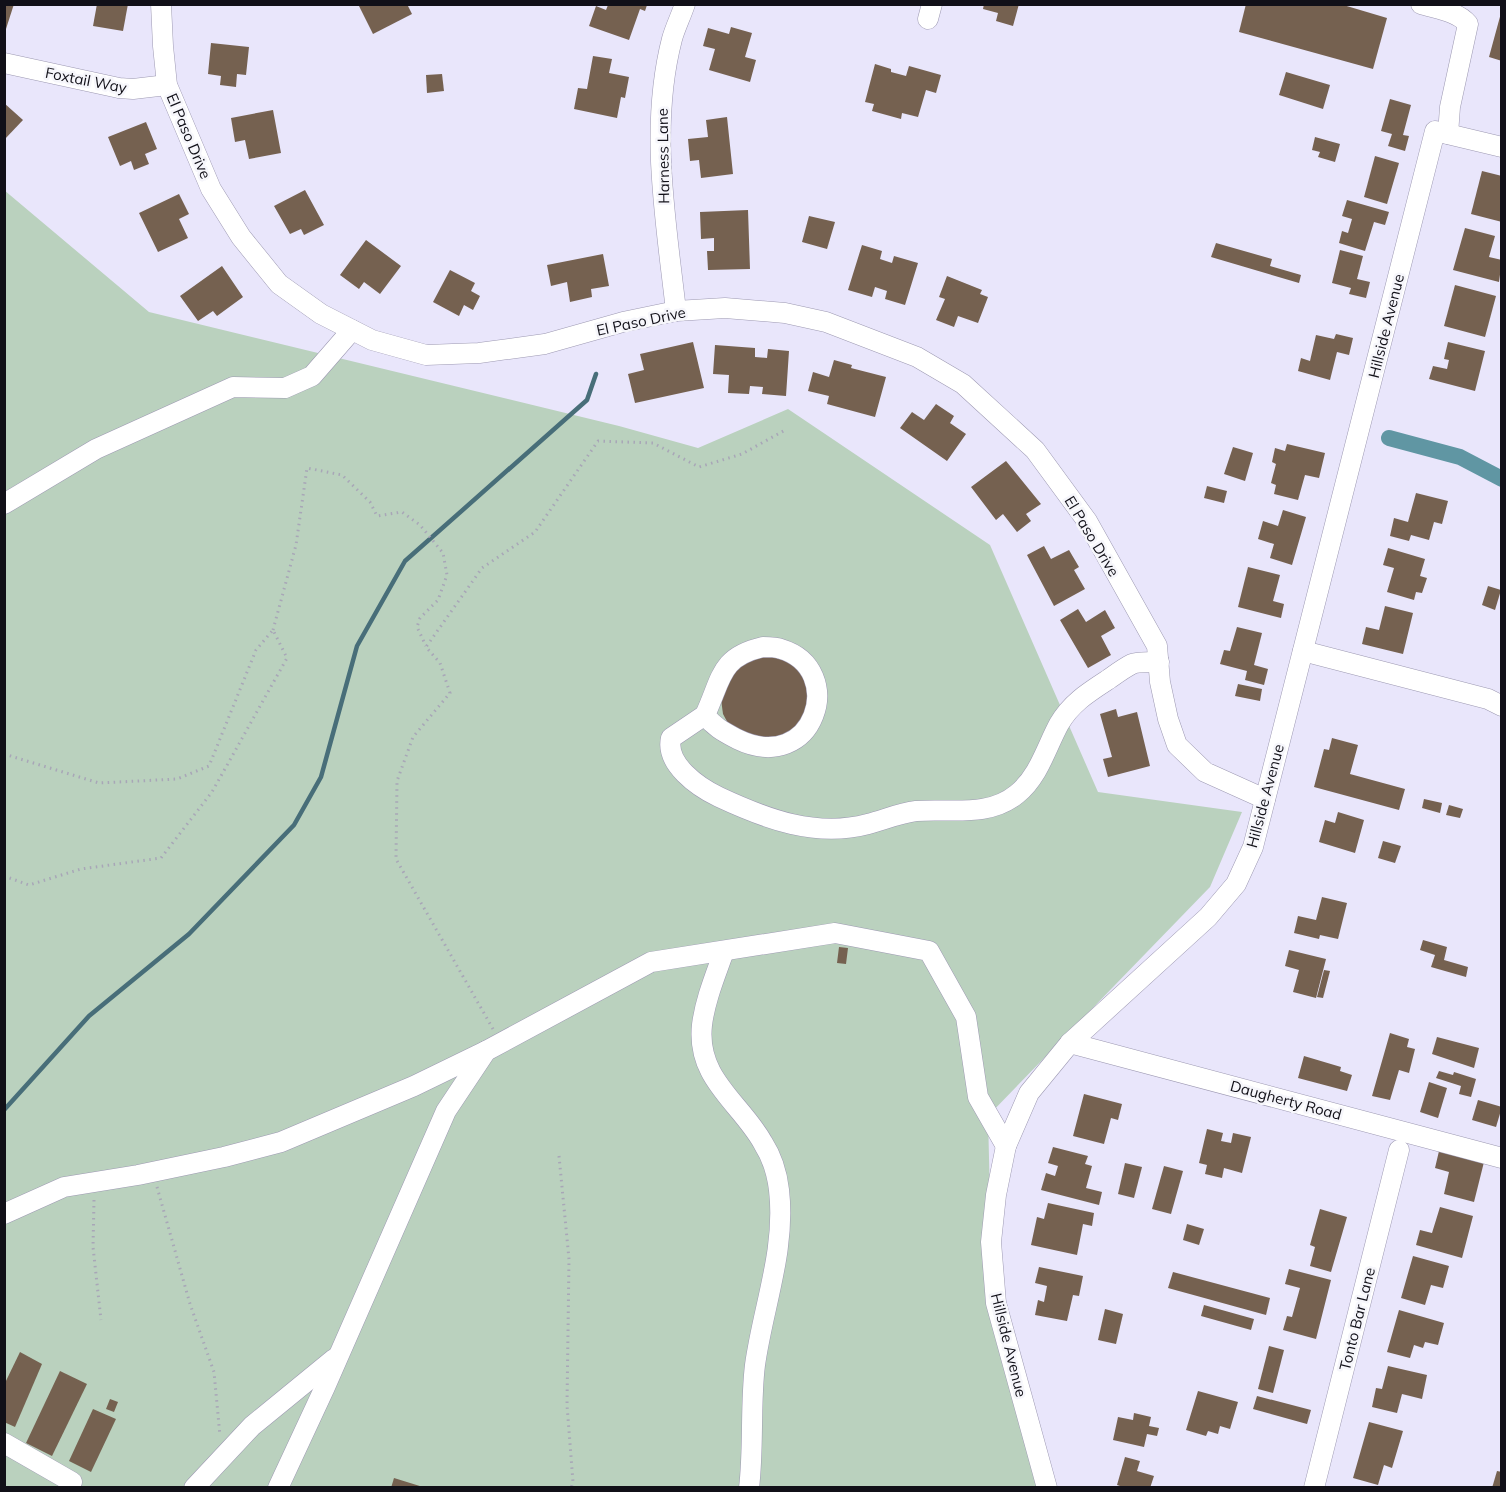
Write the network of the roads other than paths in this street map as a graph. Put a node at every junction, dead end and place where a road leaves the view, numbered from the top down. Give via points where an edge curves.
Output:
1 (161, 4) edge
2 (685, 4) edge
3 (1421, 4) edge
4 (4, 63) edge
5 (167, 85) junction
6 (1442, 132) junction
7 (1502, 147) edge
8 (676, 311) junction
9 (352, 330) junction
10 (4, 504) edge
11 (1303, 651) junction
12 (1159, 662) junction
13 (1502, 706) edge
14 (705, 715) junction
15 (1265, 799) junction
16 (724, 951) junction
17 (1070, 1043) junction
18 (494, 1047) junction
19 (1006, 1146) junction
20 (1399, 1150) dead end
21 (1502, 1158) edge
22 (4, 1214) edge
23 (339, 1355) junction
24 (4, 1443) edge
25 (72, 1482) dead end
26 (194, 1488) edge
27 (278, 1488) edge
28 (749, 1488) edge
29 (1047, 1488) edge
30 (1314, 1488) edge

1 - 5 street, El Paso Drive
2 - 8 street, Harness Lane via 672,39 661,106 665,220
3 - 6 street, Hillside Avenue via 1451,13 1468,24
4 - 5 street, Foxtail Way via 118,88
5 - 9 street, El Paso Drive via 212,189 241,237 279,284 321,315
6 - 7 street
6 - 11 street, Hillside Avenue
8 - 9 street, El Paso Drive via 545,344 479,353 426,356
8 - 12 street, El Paso Drive via 725,308 785,313 826,322 917,357 963,384 1035,450 1087,521 1157,646
9 - 10 street via 312,376 285,388 233,387 96,449
11 - 13 street via 1488,699
11 - 15 street, Hillside Avenue
12 - 14 street via 1134,663 1082,696 1068,709 1027,784 1003,802 972,811 905,813 867,825 813,829 786,824 746,810 687,776 674,760 669,748 671,738
12 - 15 street, El Paso Drive via 1166,710 1177,745 1205,772
14 - 14 street via 714,727 753,747 784,745 799,738 809,726 818,696 815,680 795,655 780,648 763,646 746,651 720,675
15 - 17 street, Hillside Avenue via 1253,847 1236,884 1208,917
16 - 18 street via 651,962
16 - 19 street via 835,933 929,951 966,1017 978,1097
16 - 28 street via 702,1026 704,1047 709,1068 722,1091 763,1142 774,1167 781,1213 755,1362
17 - 19 street, Hillside Avenue via 1029,1093
17 - 21 street, Daugherty Road
18 - 22 street via 414,1086 281,1142 224,1158 64,1187
18 - 23 street via 446,1111
19 - 29 street, Hillside Avenue via 991,1242 996,1304
20 - 30 street, Tonto Bar Lane
23 - 26 street via 252,1426
23 - 27 street
24 - 25 street

